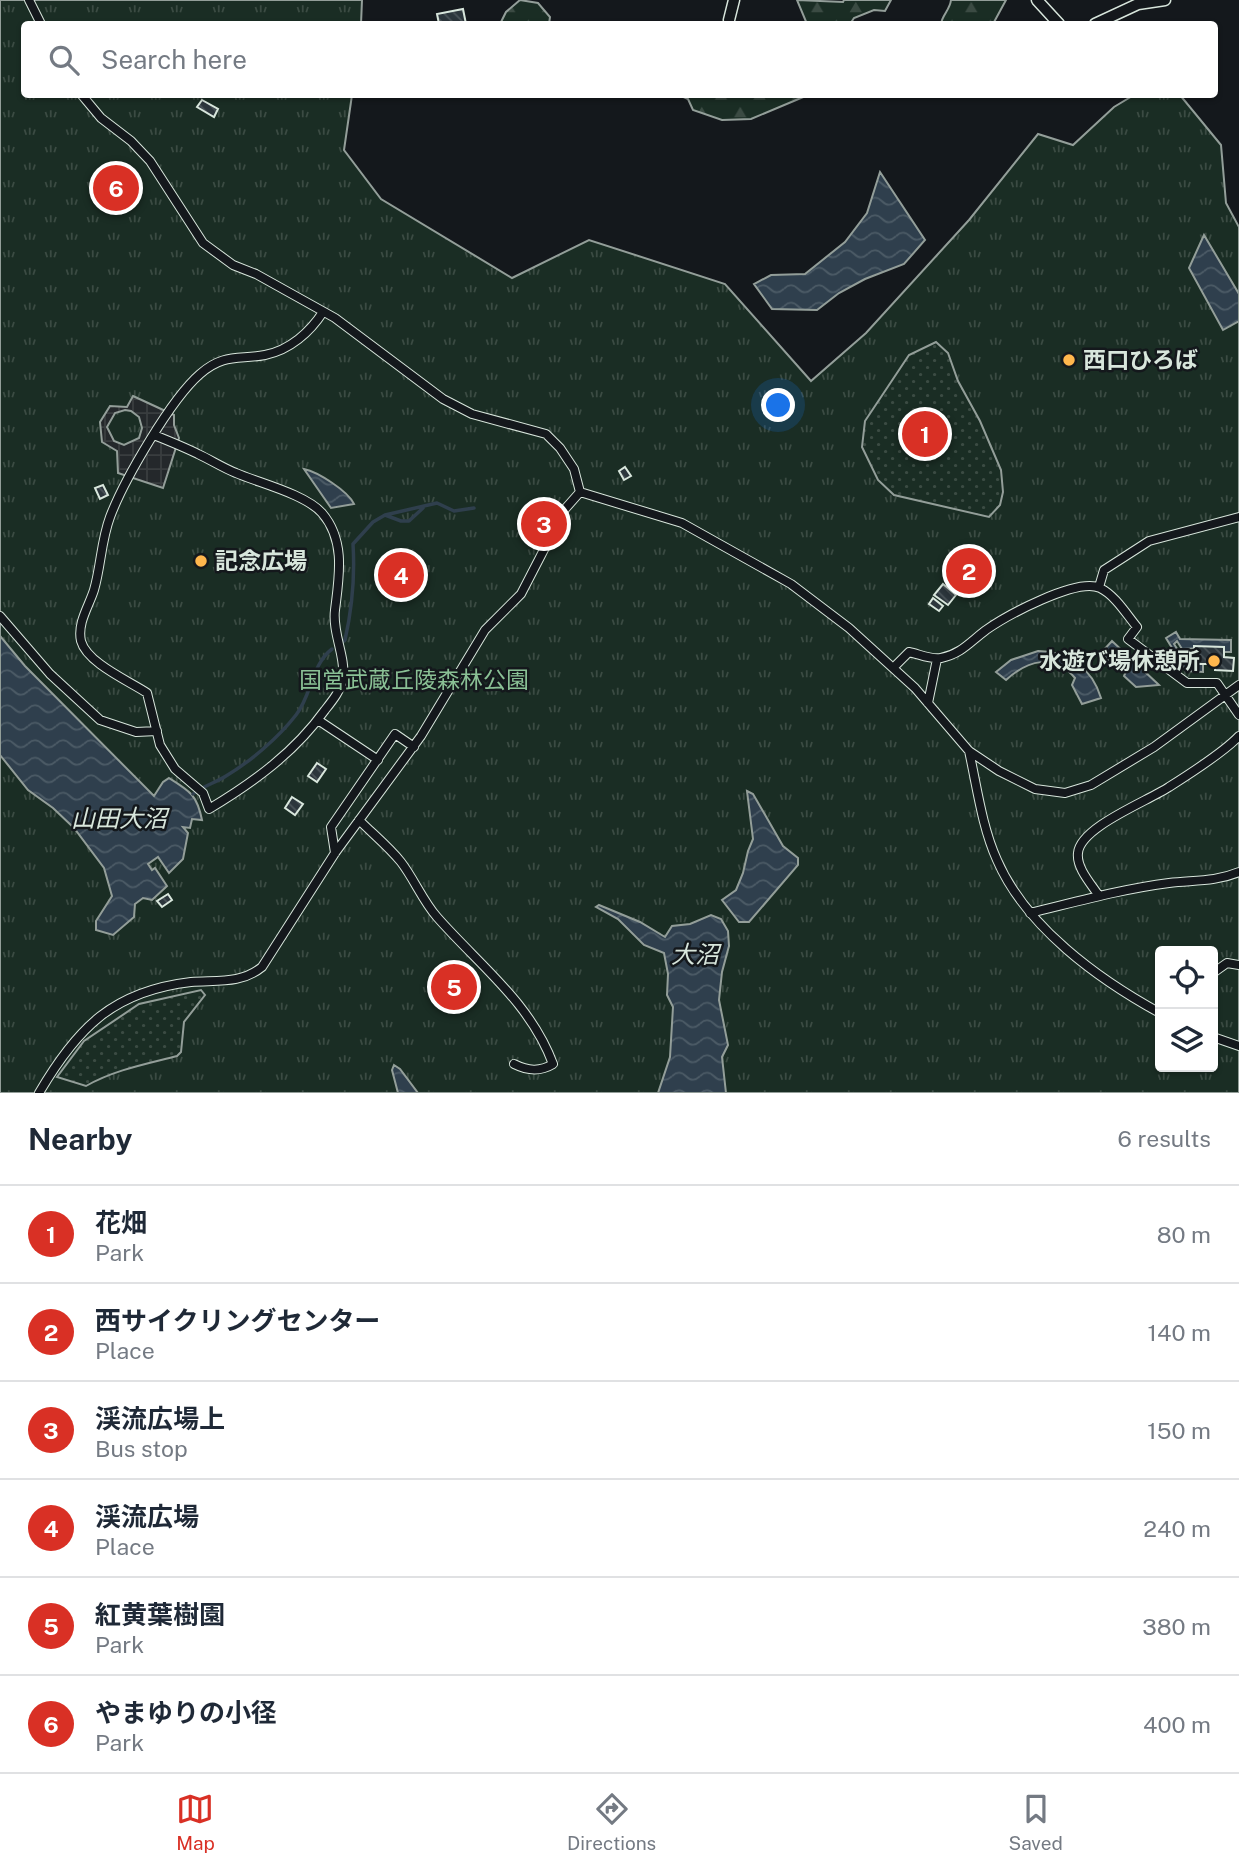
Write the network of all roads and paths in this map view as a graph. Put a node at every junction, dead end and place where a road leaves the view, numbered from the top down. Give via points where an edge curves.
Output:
1 (29, 0) edge
2 (733, 0) edge
3 (1037, 0) edge
4 (1165, 0) edge
5 (729, 20) dead end
6 (40, 21) edge
7 (1056, 21) edge
8 (1101, 21) edge
9 (84, 98) edge
10 (323, 312) junction
11 (154, 435) junction
12 (580, 492) junction
13 (1239, 517) edge
14 (1099, 587) junction
15 (0, 616) edge
16 (937, 659) junction
17 (893, 668) junction
18 (1239, 685) edge
19 (1226, 696) junction
20 (928, 703) junction
21 (1239, 715) edge
22 (318, 720) junction
23 (157, 731) junction
24 (1239, 736) edge
25 (414, 747) junction
26 (969, 751) junction
27 (377, 760) junction
28 (359, 820) junction
29 (335, 853) junction
30 (1239, 873) edge
31 (1099, 896) junction
32 (1030, 913) junction
33 (1239, 965) edge
34 (1218, 969) edge
35 (1155, 1010) edge
36 (1218, 1039) edge
37 (1239, 1046) edge
38 (514, 1064) dead end
39 (38, 1093) edge

1 - 6 street
2 - 5 street
3 - 7 street
4 - 8 street via 1138,4
9 - 10 street via 150,161 202,243 233,265
10 - 11 street via 301,338 285,347 265,355 231,358 201,373 182,392
10 - 12 street via 443,399 472,414 546,434 574,469
11 - 22 street via 307,502 322,513 333,531 340,566 333,622 344,675 340,690
11 - 23 street via 110,517 94,589 82,618 81,641 101,666 147,693
12 - 17 street via 682,523 791,584
12 - 25 street via 565,509 521,594 485,630
13 - 14 street via 1149,541 1104,570
14 - 16 street via 1075,588 1027,606 984,631 965,649
14 - 19 street via 1137,627 1128,639 1187,683 1217,683
15 - 23 street via 50,674 100,720 136,732
16 - 17 street via 909,652
16 - 20 street
17 - 20 street
18 - 19 street
19 - 21 street
19 - 26 street via 1091,785 1065,793 1035,789
20 - 26 street
22 - 23 street via 308,734 239,791 209,809 203,793 175,769
22 - 27 street
24 - 31 street via 1169,787 1096,829 1082,843 1077,853 1081,868
25 - 27 street via 395,734
25 - 28 street
26 - 32 street via 997,860
27 - 29 street via 331,827
28 - 29 street
28 - 38 street via 399,860 435,915 510,992 534,1023 554,1064 525,1070
29 - 39 street via 262,967 231,981 190,982 125,999 72,1042
30 - 31 street
31 - 32 street
32 - 35 street via 1092,972
33 - 34 street via 1227,963
36 - 37 street

